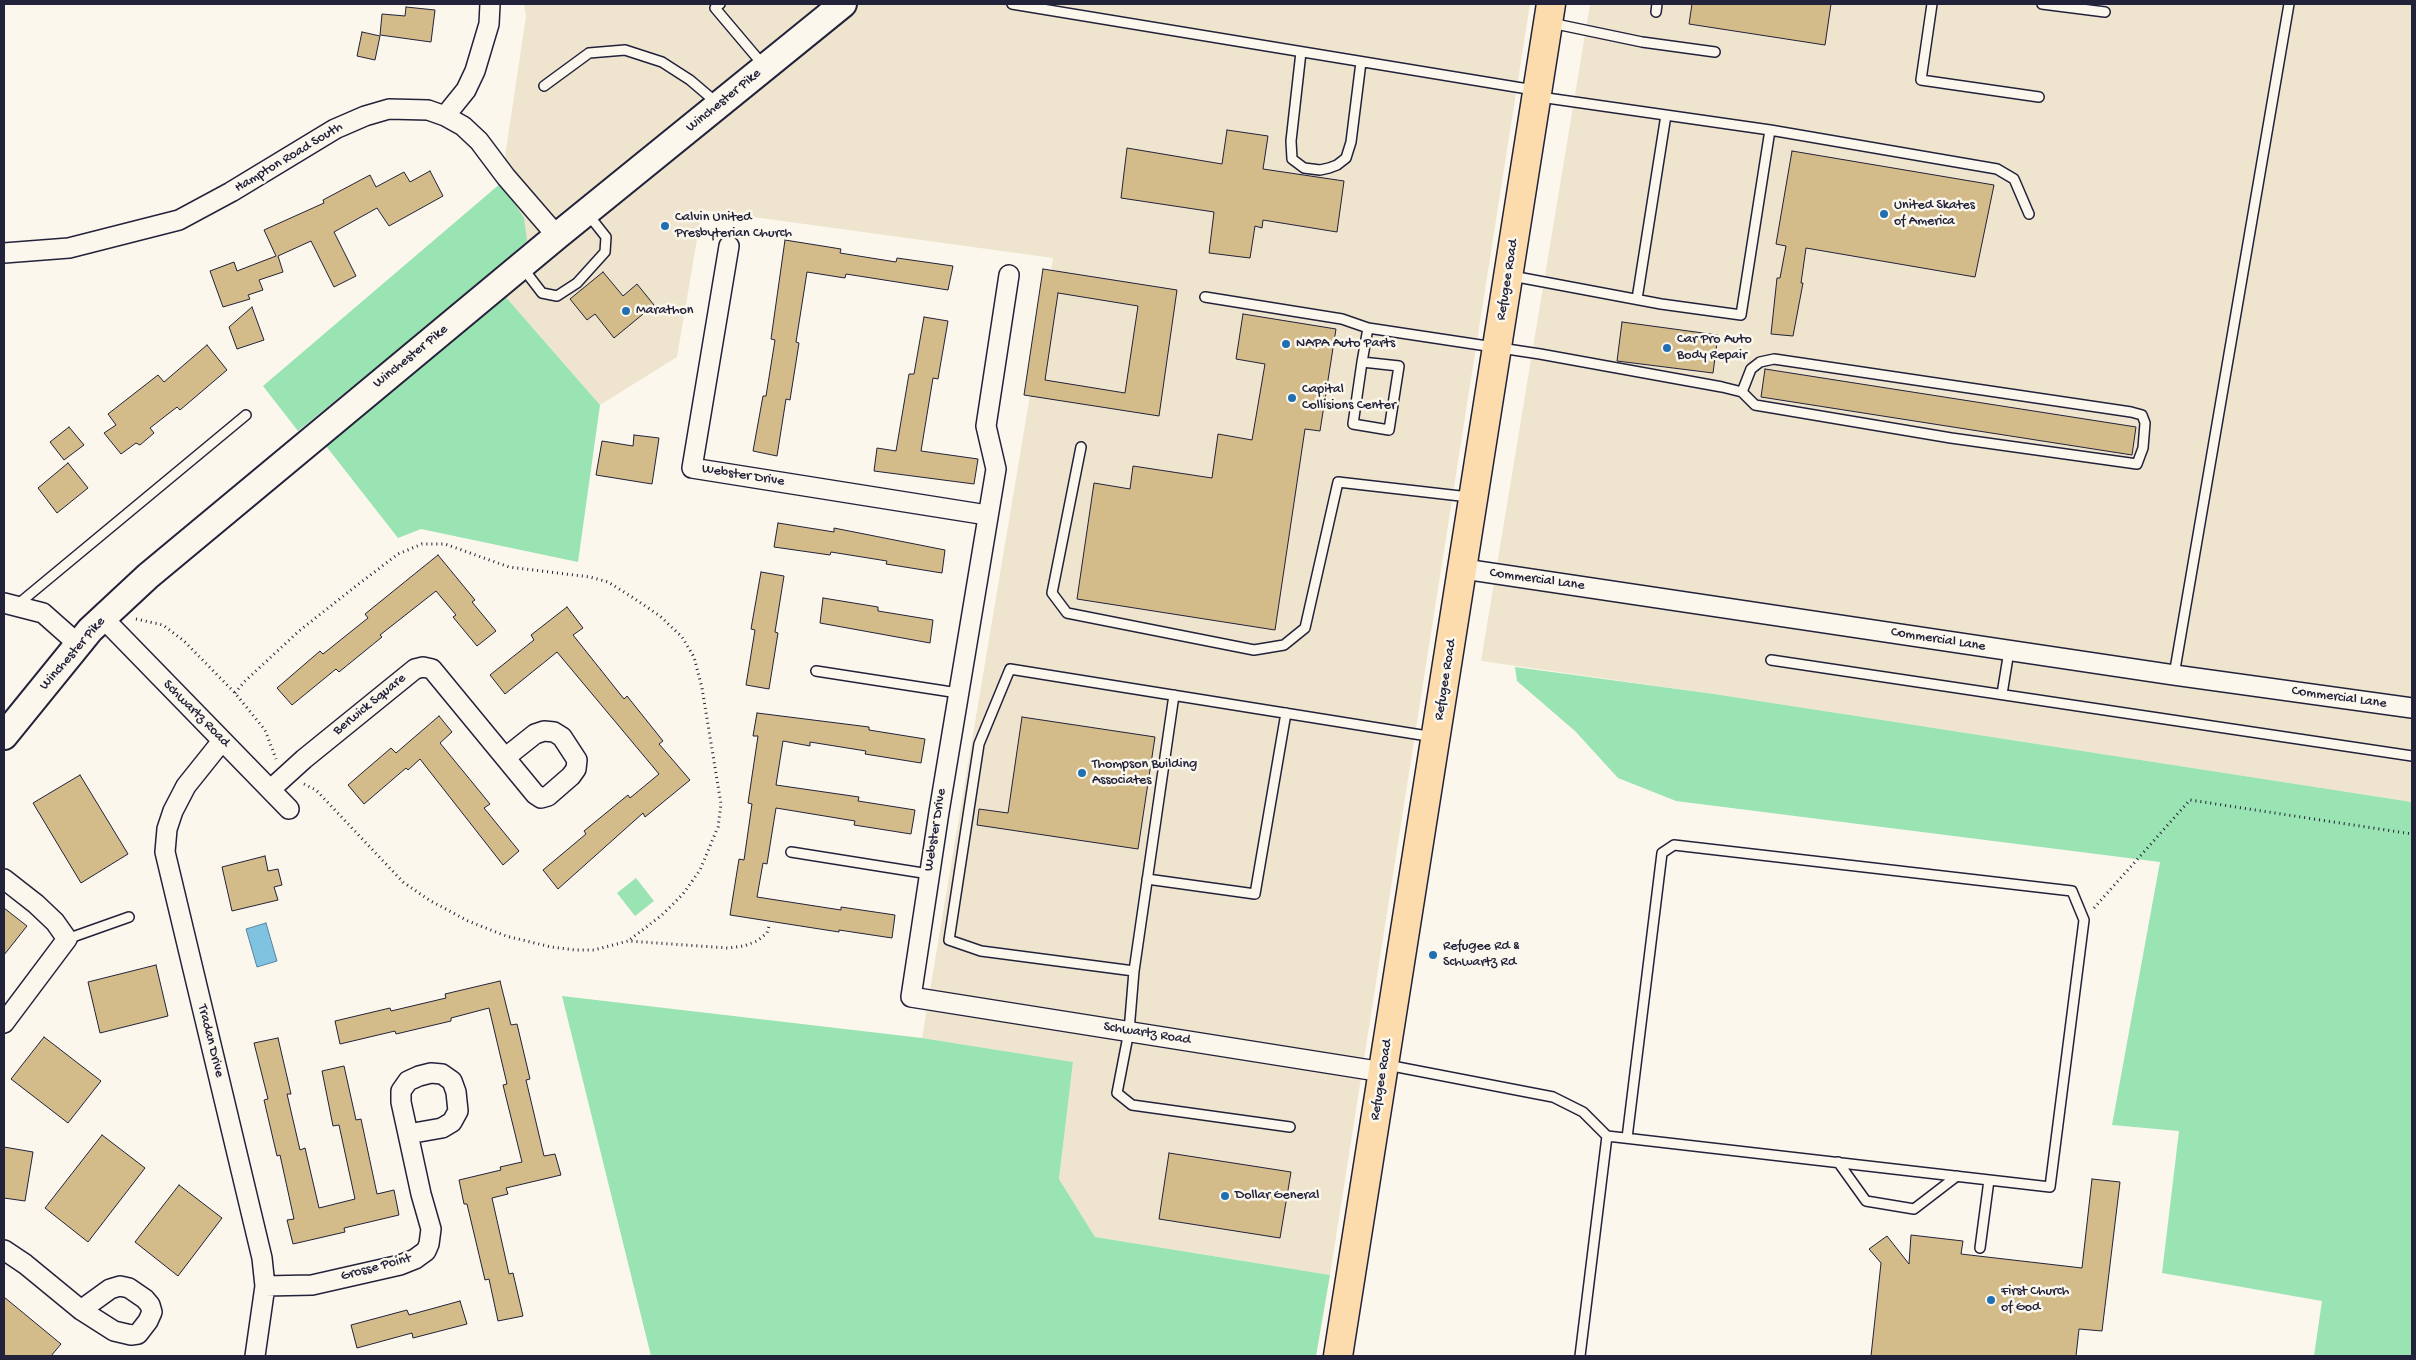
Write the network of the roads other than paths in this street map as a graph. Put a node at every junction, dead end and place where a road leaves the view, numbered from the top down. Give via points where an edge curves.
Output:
1 (490, 4) edge
2 (720, 4) edge
3 (842, 4) edge
4 (1012, 4) edge
5 (1932, 4) edge
6 (2042, 4) edge
7 (2289, 4) edge
8 (2105, 12) dead end
9 (1550, 13) edge
10 (1302, 52) junction
11 (1715, 52) dead end
12 (1361, 62) junction
13 (765, 67) junction
14 (544, 86) dead end
15 (1537, 93) junction
16 (2039, 97) dead end
17 (719, 104) junction
18 (1666, 115) junction
19 (445, 116) junction
20 (1770, 130) junction
21 (587, 213) junction
22 (2029, 214) dead end
23 (557, 236) junction
24 (729, 246) dead end
25 (4, 253) edge
26 (522, 267) junction
27 (1009, 275) dead end
28 (1509, 275) junction
29 (1205, 297) dead end
30 (1637, 299) junction
31 (1368, 328) junction
32 (1498, 348) junction
33 (1362, 362) junction
34 (1742, 392) junction
35 (246, 415) dead end
36 (1081, 447) dead end
37 (1475, 497) junction
38 (987, 515) junction
39 (1464, 570) junction
40 (11, 604) edge
41 (103, 618) junction
42 (78, 644) junction
43 (2009, 651) junction
44 (1770, 660) dead end
45 (816, 671) dead end
46 (2174, 675) junction
47 (958, 693) junction
48 (2002, 694) junction
49 (1174, 695) junction
50 (2412, 708) edge
51 (1286, 713) junction
52 (4, 736) edge
53 (1437, 737) junction
54 (222, 741) junction
55 (2412, 756) edge
56 (506, 757) dead end
57 (270, 789) junction
58 (289, 809) dead end
59 (791, 852) dead end
60 (929, 874) junction
61 (1147, 879) junction
62 (4, 880) edge
63 (129, 917) dead end
64 (67, 939) junction
65 (1134, 970) junction
66 (911, 997) joint
67 (4, 1023) edge
68 (1129, 1031) junction
69 (1384, 1068) junction
70 (1290, 1127) dead end
71 (408, 1134) dead end
72 (1607, 1136) junction
73 (1626, 1138) junction
74 (1838, 1162) junction
75 (1957, 1176) junction
76 (1989, 1180) junction
77 (1980, 1248) dead end
78 (4, 1250) edge
79 (265, 1286) junction
80 (81, 1310) dead end
81 (255, 1356) edge
82 (1338, 1356) edge
83 (1580, 1356) edge

1 - 19 street via 489,24 475,71 466,90
2 - 13 lane via 715,8
3 - 13 main road, Winchester Pike
4 - 10 lane
5 - 16 lane via 1921,80
6 - 8 lane
7 - 46 lane
9 - 11 lane via 1642,42
9 - 15 main road, Refugee Road
10 - 12 lane
10 - 12 lane via 1291,142 1292,159 1304,168 1329,168 1346,158
12 - 15 lane
13 - 17 main road, Winchester Pike
14 - 17 lane via 589,53 625,50 662,62
15 - 18 lane
15 - 28 main road, Refugee Road
17 - 21 main road, Winchester Pike
18 - 20 lane
18 - 30 lane
19 - 23 street, Hampton Road South via 463,126 479,141
19 - 25 street, Hampton Road South via 428,110 409,109 364,116 335,129 179,220 69,248
20 - 22 lane via 1997,169 2014,179
20 - 30 lane via 1742,315
21 - 23 main road, Winchester Pike
21 - 26 lane via 606,237 604,252 577,283 557,296 542,293
23 - 26 main road, Winchester Pike
24 - 38 street, Webster Drive via 692,468
26 - 41 main road, Winchester Pike via 211,522
27 - 38 street, Webster Drive via 986,426 996,469
28 - 30 lane
28 - 32 main road, Refugee Road
29 - 31 lane via 1342,319
31 - 32 lane
31 - 33 lane
32 - 34 lane via 1579,360
32 - 37 main road, Refugee Road
33 - 33 lane via 1353,424 1389,430 1399,366
34 - 34 lane via 1755,405 1951,438 2136,464 2143,448 2145,423 2142,415 2131,412 1774,359 1760,362 1751,369
35 - 40 lane
36 - 37 lane via 1052,593 1066,613 1254,650 1284,645 1305,628 1338,482
37 - 39 main road, Refugee Road
38 - 47 street, Webster Drive
39 - 43 street, Commercial Lane
39 - 53 main road, Refugee Road
40 - 42 street via 43,613
41 - 42 main road, Winchester Pike
41 - 54 street, Schwartz Road
42 - 52 main road, Winchester Pike
43 - 46 street, Commercial Lane
43 - 48 lane
44 - 48 lane
45 - 47 lane
46 - 50 street, Commercial Lane
47 - 60 street, Webster Drive
48 - 55 lane
49 - 51 lane
49 - 61 lane
49 - 65 lane via 1010,669 979,744 949,940 982,951
51 - 53 lane
51 - 61 lane via 1255,894
53 - 69 main road, Refugee Road
54 - 57 street, Schwartz Road
54 - 79 street, Tradan Drive via 186,786 173,811 165,852 262,1258
56 - 57 street, Berwick Square via 432,669 423,667 415,669
57 - 58 street, Schwartz Road
59 - 60 lane
60 - 66 street, Webster Drive
61 - 65 lane
62 - 64 street via 36,904
63 - 64 lane
64 - 67 street
65 - 68 lane
66 - 68 street, Schwartz Road
68 - 69 street, Schwartz Road
68 - 70 lane via 1117,1093 1132,1104
69 - 72 lane via 1553,1097 1583,1112
69 - 82 main road, Refugee Road
71 - 79 street, Grosse Point via 430,1229 426,1251 400,1264 312,1285
72 - 73 lane
72 - 83 lane
73 - 74 lane
73 - 76 lane via 1662,853 1674,846 2072,891 2084,920 2050,1187
74 - 75 lane
74 - 75 lane via 1866,1202 1914,1209
75 - 76 lane
76 - 77 lane
78 - 80 street
79 - 81 street, Tradan Drive

